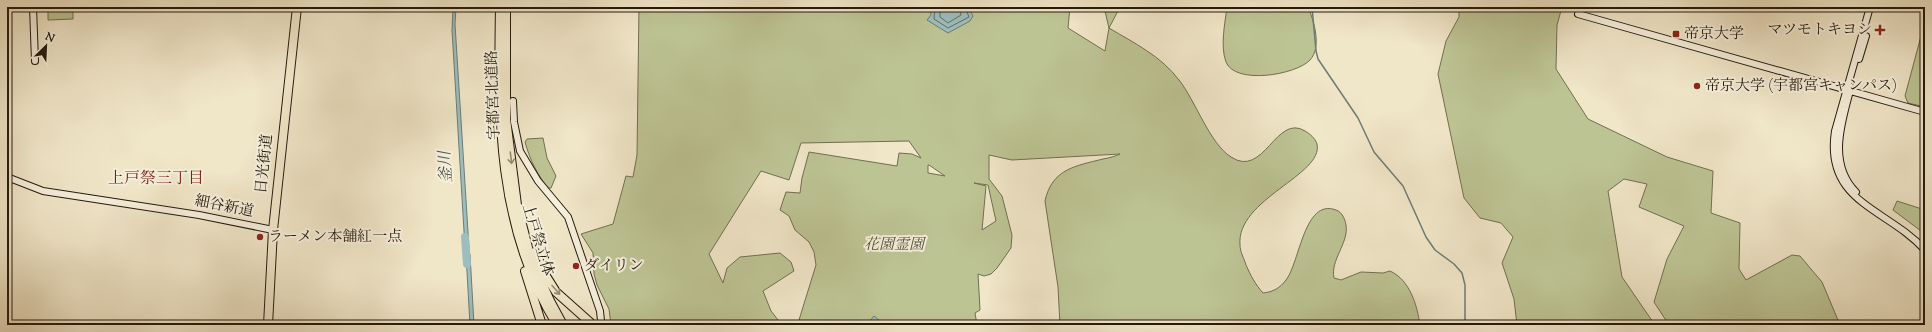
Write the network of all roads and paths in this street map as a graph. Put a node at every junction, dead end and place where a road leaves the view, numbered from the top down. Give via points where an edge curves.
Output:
1 (33, 7) edge
2 (297, 7) edge
3 (500, 7) edge
4 (506, 7) edge
5 (1870, 7) edge
6 (1874, 7) edge
7 (1578, 14) dead end
8 (35, 61) dead end
9 (1848, 90) junction
10 (513, 101) dead end
11 (1925, 112) edge
12 (7, 177) edge
13 (273, 230) junction
14 (1925, 244) edge
15 (1925, 250) edge
16 (529, 259) junction
17 (268, 325) edge
18 (543, 325) edge
19 (557, 325) edge
20 (563, 325) edge
21 (594, 325) edge
22 (599, 325) edge

1 - 8 street
2 - 13 highway, 日光街道
3 - 16 highway, 宇都宮北道路 via 499,120 503,183 509,214
4 -> 16 highway, 宇都宮北道路 via 506,119 514,182 527,234
5 - 9 street
6 - 9 street
7 - 9 street
9 - 11 street
9 - 14 street via 1838,141 1840,164 1847,181 1864,199
9 - 15 street via 1834,139 1834,156 1839,174 1849,191 1861,202
10 - 22 street via 514,122 524,161 568,217 600,312
12 - 13 street, 細谷新道 via 43,191 199,214
13 - 17 highway, 日光街道
16 - 18 highway via 538,313
16 - 19 highway, 上戸祭立体 via 541,295
16 - 20 highway, 上戸祭立体
16 -> 21 highway via 546,276 556,292

